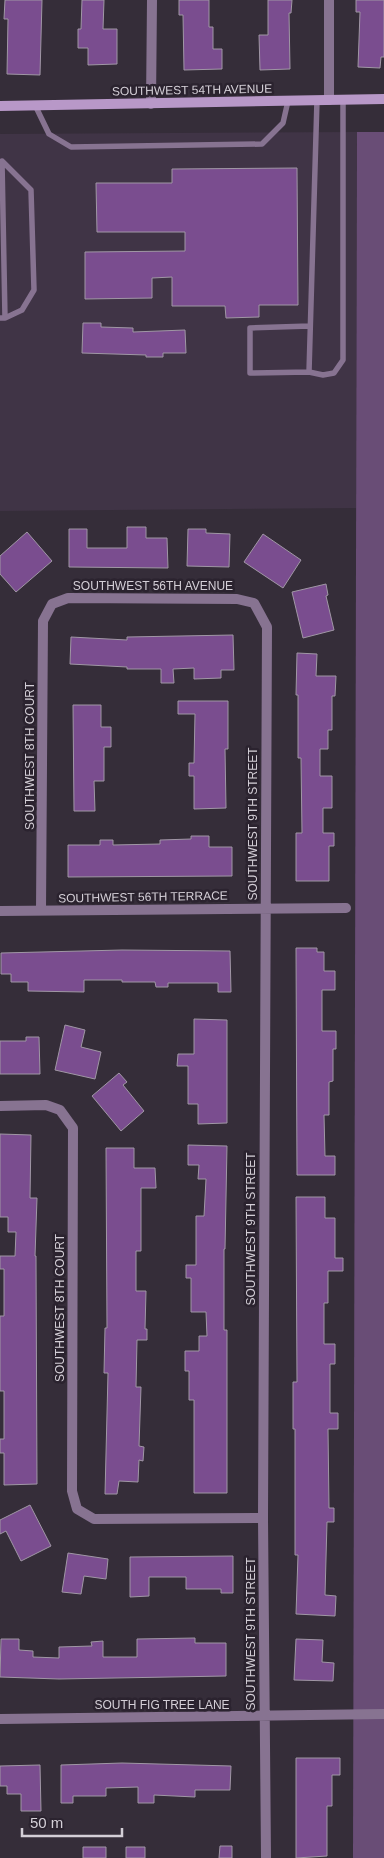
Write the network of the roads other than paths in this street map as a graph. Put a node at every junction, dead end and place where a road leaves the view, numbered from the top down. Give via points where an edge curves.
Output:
1 (152, 0) edge
2 (329, 0) edge
3 (384, 99) edge
4 (316, 100) junction
5 (329, 100) junction
6 (343, 100) junction
7 (288, 101) junction
8 (151, 104) junction
9 (35, 105) junction
10 (0, 106) edge
11 (2, 161) edge
12 (3, 318) edge
13 (310, 326) junction
14 (309, 372) junction
15 (254, 603) joint
16 (52, 604) joint
17 (265, 908) junction
18 (346, 908) dead end
19 (41, 910) junction
20 (0, 911) edge
21 (0, 1106) edge
22 (263, 1518) junction
23 (384, 1714) edge
24 (264, 1716) junction
25 (0, 1718) edge
26 (266, 1858) edge

1 - 8 street
2 - 5 street
3 - 6 street, SOUTHWEST 54TH AVENUE
4 - 5 street, SOUTHWEST 54TH AVENUE
4 - 7 street, SOUTHWEST 54TH AVENUE
4 - 13 lane
5 - 6 street, SOUTHWEST 54TH AVENUE
6 - 14 lane via 343,360 334,373
7 - 8 street, SOUTHWEST 54TH AVENUE
7 - 9 lane via 283,123 262,144 71,147 48,134
8 - 9 street, SOUTHWEST 54TH AVENUE
9 - 10 street, SOUTHWEST 54TH AVENUE
11 - 12 lane
11 - 12 lane via 31,190 34,290 22,310
13 - 14 lane
13 - 14 lane via 250,328 250,373
15 - 16 street, SOUTHWEST 56TH AVENUE via 237,599 68,598
15 - 17 street, SOUTHWEST 9TH STREET via 267,627
16 - 19 street, SOUTHWEST 8TH COURT via 43,621
17 - 18 street, SOUTHWEST 56TH TERRACE
17 - 19 street, SOUTHWEST 56TH TERRACE
17 - 22 street, SOUTHWEST 9TH STREET
19 - 20 street, SOUTHWEST 56TH TERRACE
21 - 22 street, SOUTHWEST 8TH COURT via 46,1105 60,1110 72,1128 72,1491 77,1509 94,1519
22 - 24 street, SOUTHWEST 9TH STREET
23 - 24 street, SOUTH FIG TREE LANE
24 - 25 street, SOUTH FIG TREE LANE
24 - 26 street, SOUTHWEST 9TH STREET

